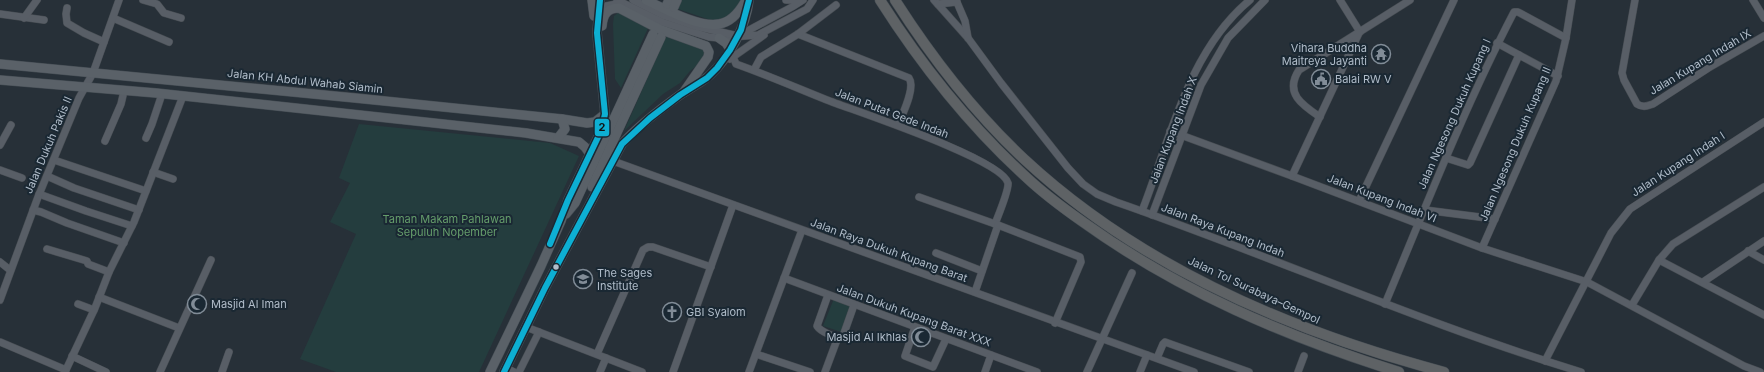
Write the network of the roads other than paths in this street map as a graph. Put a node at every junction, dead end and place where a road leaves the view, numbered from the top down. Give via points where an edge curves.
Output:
1 (37, 0) edge
2 (119, 0) edge
3 (143, 0) edge
4 (592, 0) edge
5 (600, 0) edge
6 (633, 0) edge
7 (646, 0) edge
8 (746, 0) edge
9 (749, 0) edge
10 (786, 0) edge
11 (799, 0) edge
12 (803, 0) edge
13 (813, 0) edge
14 (880, 0) edge
15 (895, 0) edge
16 (1250, 0) edge
17 (1265, 0) edge
18 (1340, 0) edge
19 (1410, 0) edge
20 (1454, 0) edge
21 (1572, 0) edge
22 (1635, 0) edge
23 (1753, 0) edge
24 (619, 1) edge
25 (956, 1) edge
26 (936, 2) edge
27 (836, 5) dead end
28 (67, 8) dead end
29 (599, 10) junction
30 (0, 14) edge
31 (24, 18) junction
32 (113, 18) junction
33 (181, 18) dead end
34 (1764, 18) edge
35 (44, 20) dead end
36 (778, 26) junction
37 (1224, 28) junction
38 (1360, 32) junction
39 (597, 33) junction
40 (798, 34) junction
41 (1231, 35) junction
42 (738, 36) junction
43 (1764, 36) edge
44 (719, 38) junction
45 (968, 38) junction
46 (1566, 38) junction
47 (104, 42) junction
48 (169, 42) dead end
49 (1497, 44) junction
50 (600, 53) junction
51 (732, 53) junction
52 (1519, 55) junction
53 (0, 64) edge
54 (754, 70) junction
55 (93, 73) junction
56 (1558, 76) junction
57 (144, 78) junction
58 (156, 79) junction
59 (0, 80) edge
60 (84, 88) junction
61 (124, 91) junction
62 (142, 92) junction
63 (159, 94) junction
64 (682, 94) junction
65 (183, 96) junction
66 (405, 103) junction
67 (605, 114) junction
68 (1320, 117) junction
69 (562, 119) junction
70 (403, 120) junction
71 (1764, 122) edge
72 (11, 125) dead end
73 (898, 125) junction
74 (1170, 132) junction
75 (1181, 135) junction
76 (146, 138) dead end
77 (558, 138) junction
78 (1, 141) edge
79 (105, 141) dead end
80 (590, 154) junction
81 (1446, 158) junction
82 (54, 160) junction
83 (612, 162) junction
84 (0, 170) edge
85 (153, 172) junction
86 (47, 176) junction
87 (1292, 176) junction
88 (22, 178) dead end
89 (173, 179) dead end
90 (1764, 186) edge
91 (146, 191) junction
92 (39, 194) junction
93 (919, 198) dead end
94 (1359, 201) junction
95 (733, 205) junction
96 (33, 210) junction
97 (139, 210) junction
98 (1424, 210) junction
99 (1142, 211) junction
100 (1152, 215) junction
101 (1495, 219) junction
102 (561, 221) junction
103 (1418, 223) junction
104 (997, 224) junction
105 (132, 226) junction
106 (578, 226) junction
107 (802, 230) junction
108 (1764, 241) edge
109 (124, 243) junction
110 (1482, 248) junction
111 (47, 249) dead end
112 (1748, 251) junction
113 (936, 253) dead end
114 (210, 260) dead end
115 (1659, 260) junction
116 (1764, 260) edge
117 (0, 262) edge
118 (711, 267) junction
119 (10, 270) junction
120 (982, 271) junction
121 (109, 272) junction
122 (1132, 273) dead end
123 (784, 278) junction
124 (1586, 282) junction
125 (1702, 282) junction
126 (975, 292) junction
127 (828, 295) junction
128 (99, 296) junction
129 (0, 300) edge
130 (78, 304) dead end
131 (854, 304) junction
132 (1385, 304) junction
133 (1632, 305) junction
134 (94, 310) junction
135 (1764, 315) edge
136 (1055, 322) junction
137 (526, 327) junction
138 (915, 327) junction
139 (179, 328) junction
140 (539, 332) junction
141 (838, 337) junction
142 (946, 339) junction
143 (1102, 340) junction
144 (0, 342) edge
145 (229, 352) dead end
146 (597, 354) junction
147 (756, 354) junction
148 (991, 355) junction
149 (1147, 355) junction
150 (72, 356) junction
151 (1304, 356) dead end
152 (606, 358) junction
153 (1157, 358) junction
154 (1545, 361) junction
155 (1230, 369) edge
156 (1183, 370) edge
157 (66, 371) edge
158 (508, 371) edge
159 (106, 372) edge
160 (160, 372) edge
161 (222, 372) edge
162 (490, 372) edge
163 (519, 372) edge
164 (600, 372) edge
165 (642, 372) edge
166 (673, 372) edge
167 (749, 372) edge
168 (810, 372) edge
169 (825, 372) edge
170 (985, 372) edge
171 (1036, 372) edge
172 (1087, 372) edge
173 (1140, 372) edge
174 (1194, 372) edge
175 (1249, 372) edge
176 (1298, 372) edge
177 (1400, 372) edge
178 (1444, 372) edge
179 (1581, 372) edge
180 (1760, 372) edge

1 - 31 street
2 - 32 street, Jalan Dukuh Pakis II
3 - 33 street via 157,4 164,12
4 - 39 main road
5 - 29 main road
6 - 42 street via 665,16
7 - 8 main road via 694,20 715,25 731,20
9 - 42 main road
10 - 11 street
12 - 42 street
13 - 36 street via 807,9
14 - 177 highway via 915,53 971,122 1026,178 1094,230 1160,272 1208,298 1302,339
15 - 178 highway, Jalan Tol Surabaya–Gempol via 924,44 968,101 1024,159 1094,215 1160,258 1247,302 1306,328
16 - 37 street, Jalan Kupang Indah X
17 - 41 street, Jalan Kupang Indah X
18 - 38 street
19 - 38 street
20 - 94 street
21 - 46 street, Jalan Ngesong Dukuh Kupang II
22 - 43 street, Jalan Kupang Indah IX via 1623,66 1624,80 1640,106 1645,107 1662,98
23 - 34 street
24 - 29 street
24 - 44 street via 669,25
25 - 26 street
25 - 45 street via 965,21
26 - 45 street, Jalan Raya Kupang Indah
27 - 40 street
28 - 47 street via 67,23
29 - 39 main road
30 - 31 street
31 - 35 street
32 - 47 street, Jalan Dukuh Pakis II
32 - 48 street
36 - 42 street via 758,34
36 - 51 street
37 - 41 street
37 - 74 street, Jalan Kupang Indah X via 1195,71
38 - 68 street
38 - 68 street via 1303,66 1296,75 1294,93 1299,101
39 - 50 main road
40 - 54 street via 760,57
40 - 73 street, Jalan Putat Gede Indah via 908,78 911,84 909,95
41 - 75 street, Jalan Kupang Indah X via 1201,85
42 - 44 street
42 - 51 main road
44 - 51 main road via 726,42
45 - 99 street, Jalan Raya Kupang Indah via 1083,184 1103,196
46 - 49 street, Jalan Ngesong Dukuh Kupang I via 1516,11
46 - 56 street, Jalan Ngesong Dukuh Kupang II
47 - 55 street, Jalan Dukuh Pakis II
49 - 52 street
49 - 81 street, Jalan Ngesong Dukuh Kupang I
50 - 64 main road via 603,18 606,12 614,8 619,8 659,29 701,44 708,48 708,57
50 - 67 main road
51 - 54 street, Jalan Putat Gede Indah via 736,64
51 - 64 main road via 706,78
52 - 56 street
52 - 81 street via 1470,163 1468,165
53 - 55 main road, Jalan KH Abdul Wahab Siamin
54 - 73 street, Jalan Putat Gede Indah
55 - 57 main road, Jalan KH Abdul Wahab Siamin
55 - 60 street, Jalan Dukuh Pakis II
56 - 101 street, Jalan Ngesong Dukuh Kupang II
57 - 58 main road, Jalan KH Abdul Wahab Siamin
57 - 62 main road
58 - 63 main road via 154,88
58 - 66 main road, Jalan KH Abdul Wahab Siamin
59 - 60 main road
60 - 61 main road
60 - 82 street, Jalan Dukuh Pakis II
61 - 62 main road
61 - 79 street
62 - 63 main road
63 - 65 main road
63 - 76 street
64 - 83 main road via 630,134
65 - 70 main road
65 - 85 street
66 - 69 main road, Jalan KH Abdul Wahab Siamin
66 - 70 main road
67 - 69 main road, Jalan KH Abdul Wahab Siamin via 595,122 587,123
67 - 80 main road via 601,131
68 - 87 street
69 - 77 main road via 565,129
70 - 77 main road
71 - 124 street, Jalan Kupang Indah I via 1630,208 1611,234
72 - 78 street
73 - 104 street, Jalan Putat Gede Indah via 977,159 1005,178 1008,187
74 - 75 street, Jalan Kupang Indah VI
74 - 99 street, Jalan Kupang Indah X
75 - 87 street, Jalan Kupang Indah VI
75 - 100 street, Jalan Kupang Indah X
77 - 80 main road via 579,142
80 - 102 main road
81 - 98 street, Jalan Ngesong Dukuh Kupang I
82 - 86 street, Jalan Dukuh Pakis II
82 - 91 street
83 - 95 street, Jalan Raya Dukuh Kupang Barat
83 - 106 main road
84 - 88 street
85 - 89 street
85 - 91 street
86 - 92 street, Jalan Dukuh Pakis II
86 - 97 street
87 - 94 street, Jalan Kupang Indah VI
90 - 115 street via 1673,244
91 - 97 street
92 - 96 street, Jalan Dukuh Pakis II
92 - 105 street
93 - 104 street
94 - 103 street, Jalan Kupang Indah VI
95 - 107 street, Jalan Raya Dukuh Kupang Barat
95 - 118 street
96 - 109 street
96 - 119 street, Jalan Dukuh Pakis II
97 - 105 street
98 - 101 street
98 - 103 street, Jalan Ngesong Dukuh Kupang I
99 - 100 street, Jalan Raya Kupang Indah
100 - 132 street, Jalan Raya Kupang Indah
101 - 110 street, Jalan Ngesong Dukuh Kupang II
102 - 106 main road via 575,203 657,35
102 - 162 main road
103 - 110 street, Jalan Kupang Indah VI
103 - 132 street, Jalan Ngesong Dukuh Kupang I
104 - 120 street, Jalan Putat Gede Indah
104 - 136 street via 1080,257 1081,262
105 - 109 street
106 - 137 main road
107 - 123 street
107 - 126 street, Jalan Raya Dukuh Kupang Barat
108 - 112 street
109 - 121 street
110 - 124 street, Jalan Kupang Indah VI
111 - 121 street via 87,261 88,264
112 - 116 street
112 - 125 street
113 - 120 street
114 - 139 street
115 - 125 street
115 - 133 street
117 - 119 street
118 - 146 street via 653,248 642,250
118 - 166 street
119 - 129 street, Jalan Dukuh Pakis II
120 - 126 street, Jalan Putat Gede Indah
121 - 128 street
122 - 143 street
123 - 127 street, Jalan Dukuh Kupang Barat XXX
123 - 147 street
124 - 133 street, Jalan Kupang Indah VI
124 - 154 street, Jalan Kupang Indah I
125 - 135 street
126 - 136 street, Jalan Raya Dukuh Kupang Barat
127 - 131 street, Jalan Dukuh Kupang Barat XXX
127 - 141 street via 817,326 820,330
128 - 134 street
128 - 139 street
130 - 134 street
131 - 138 street, Jalan Dukuh Kupang Barat XXX
131 - 141 street via 843,336
132 - 154 street, Jalan Raya Kupang Indah
133 - 180 street, Jalan Kupang Indah VI via 1744,366
134 - 150 street
136 - 143 street, Jalan Raya Dukuh Kupang Barat
137 - 140 street
137 - 158 main road
138 - 142 street, Jalan Dukuh Kupang Barat XXX
138 - 142 street via 905,356 933,367
139 - 160 street
140 - 146 street
140 - 163 street
141 - 169 street
142 - 148 street, Jalan Dukuh Kupang Barat XXX
143 - 149 street, Jalan Raya Dukuh Kupang Barat
143 - 172 street
144 - 157 street
145 - 161 street
146 - 152 street
147 - 167 street
147 - 168 street
148 - 170 street
148 - 171 street, Jalan Dukuh Kupang Barat XXX
149 - 153 street, Jalan Raya Dukuh Kupang Barat
149 - 173 street
150 - 157 street
150 - 159 street
151 - 176 street
152 - 164 street
152 - 165 street
153 - 155 street via 1165,342
153 - 156 street, Jalan Raya Dukuh Kupang Barat
154 - 179 street, Jalan Raya Kupang Indah
155 - 175 street
156 - 174 street, Jalan Raya Dukuh Kupang Barat

